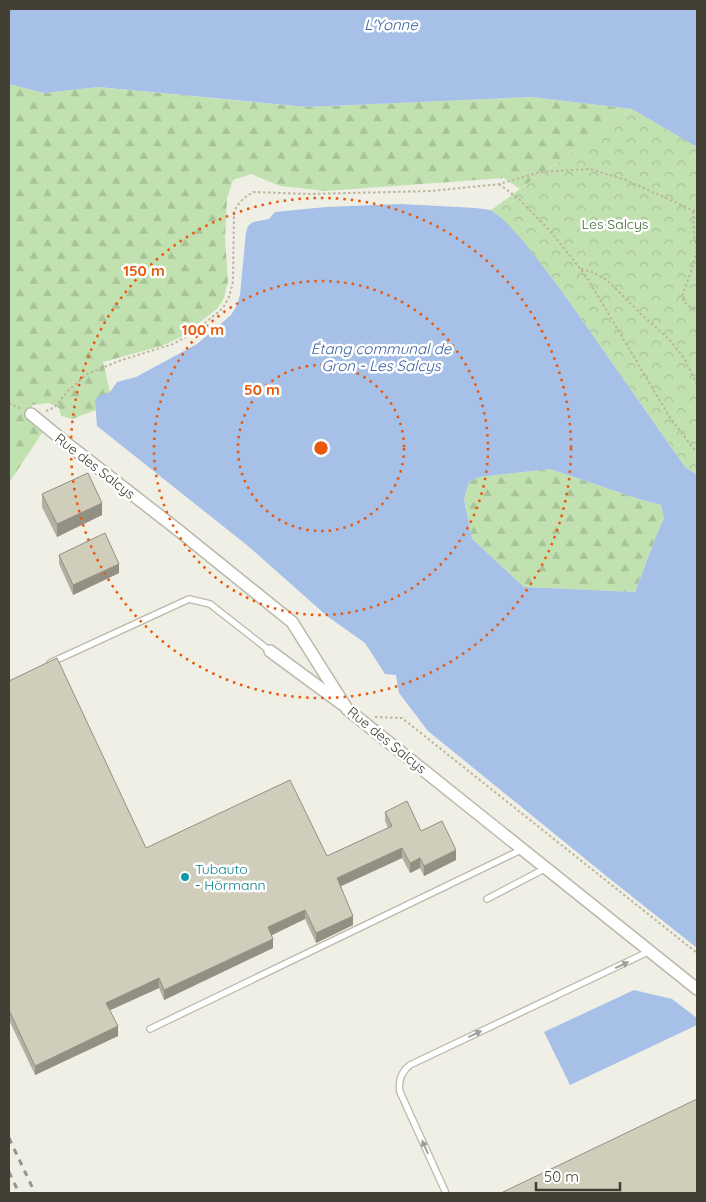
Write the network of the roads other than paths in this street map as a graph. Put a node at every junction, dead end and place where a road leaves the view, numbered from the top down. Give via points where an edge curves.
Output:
1 (31, 414) road end
2 (270, 650) joint
3 (45, 665) edge
4 (347, 708) junction
5 (523, 849) junction
6 (546, 868) junction
7 (487, 899) dead end
8 (650, 951) junction
9 (697, 989) edge
10 (150, 1029) dead end
11 (445, 1191) dead end

1 - 4 street, Rue des Salcys via 292,622
2 - 3 lane via 210,604 189,599
2 - 4 street
4 - 5 street, Rue des Salcys
5 - 6 street, Rue des Salcys
5 - 10 lane
6 - 7 lane
6 - 8 street, Rue des Salcys
8 - 9 street, Rue des Salcys
11 -> 8 lane via 400,1092 404,1070

